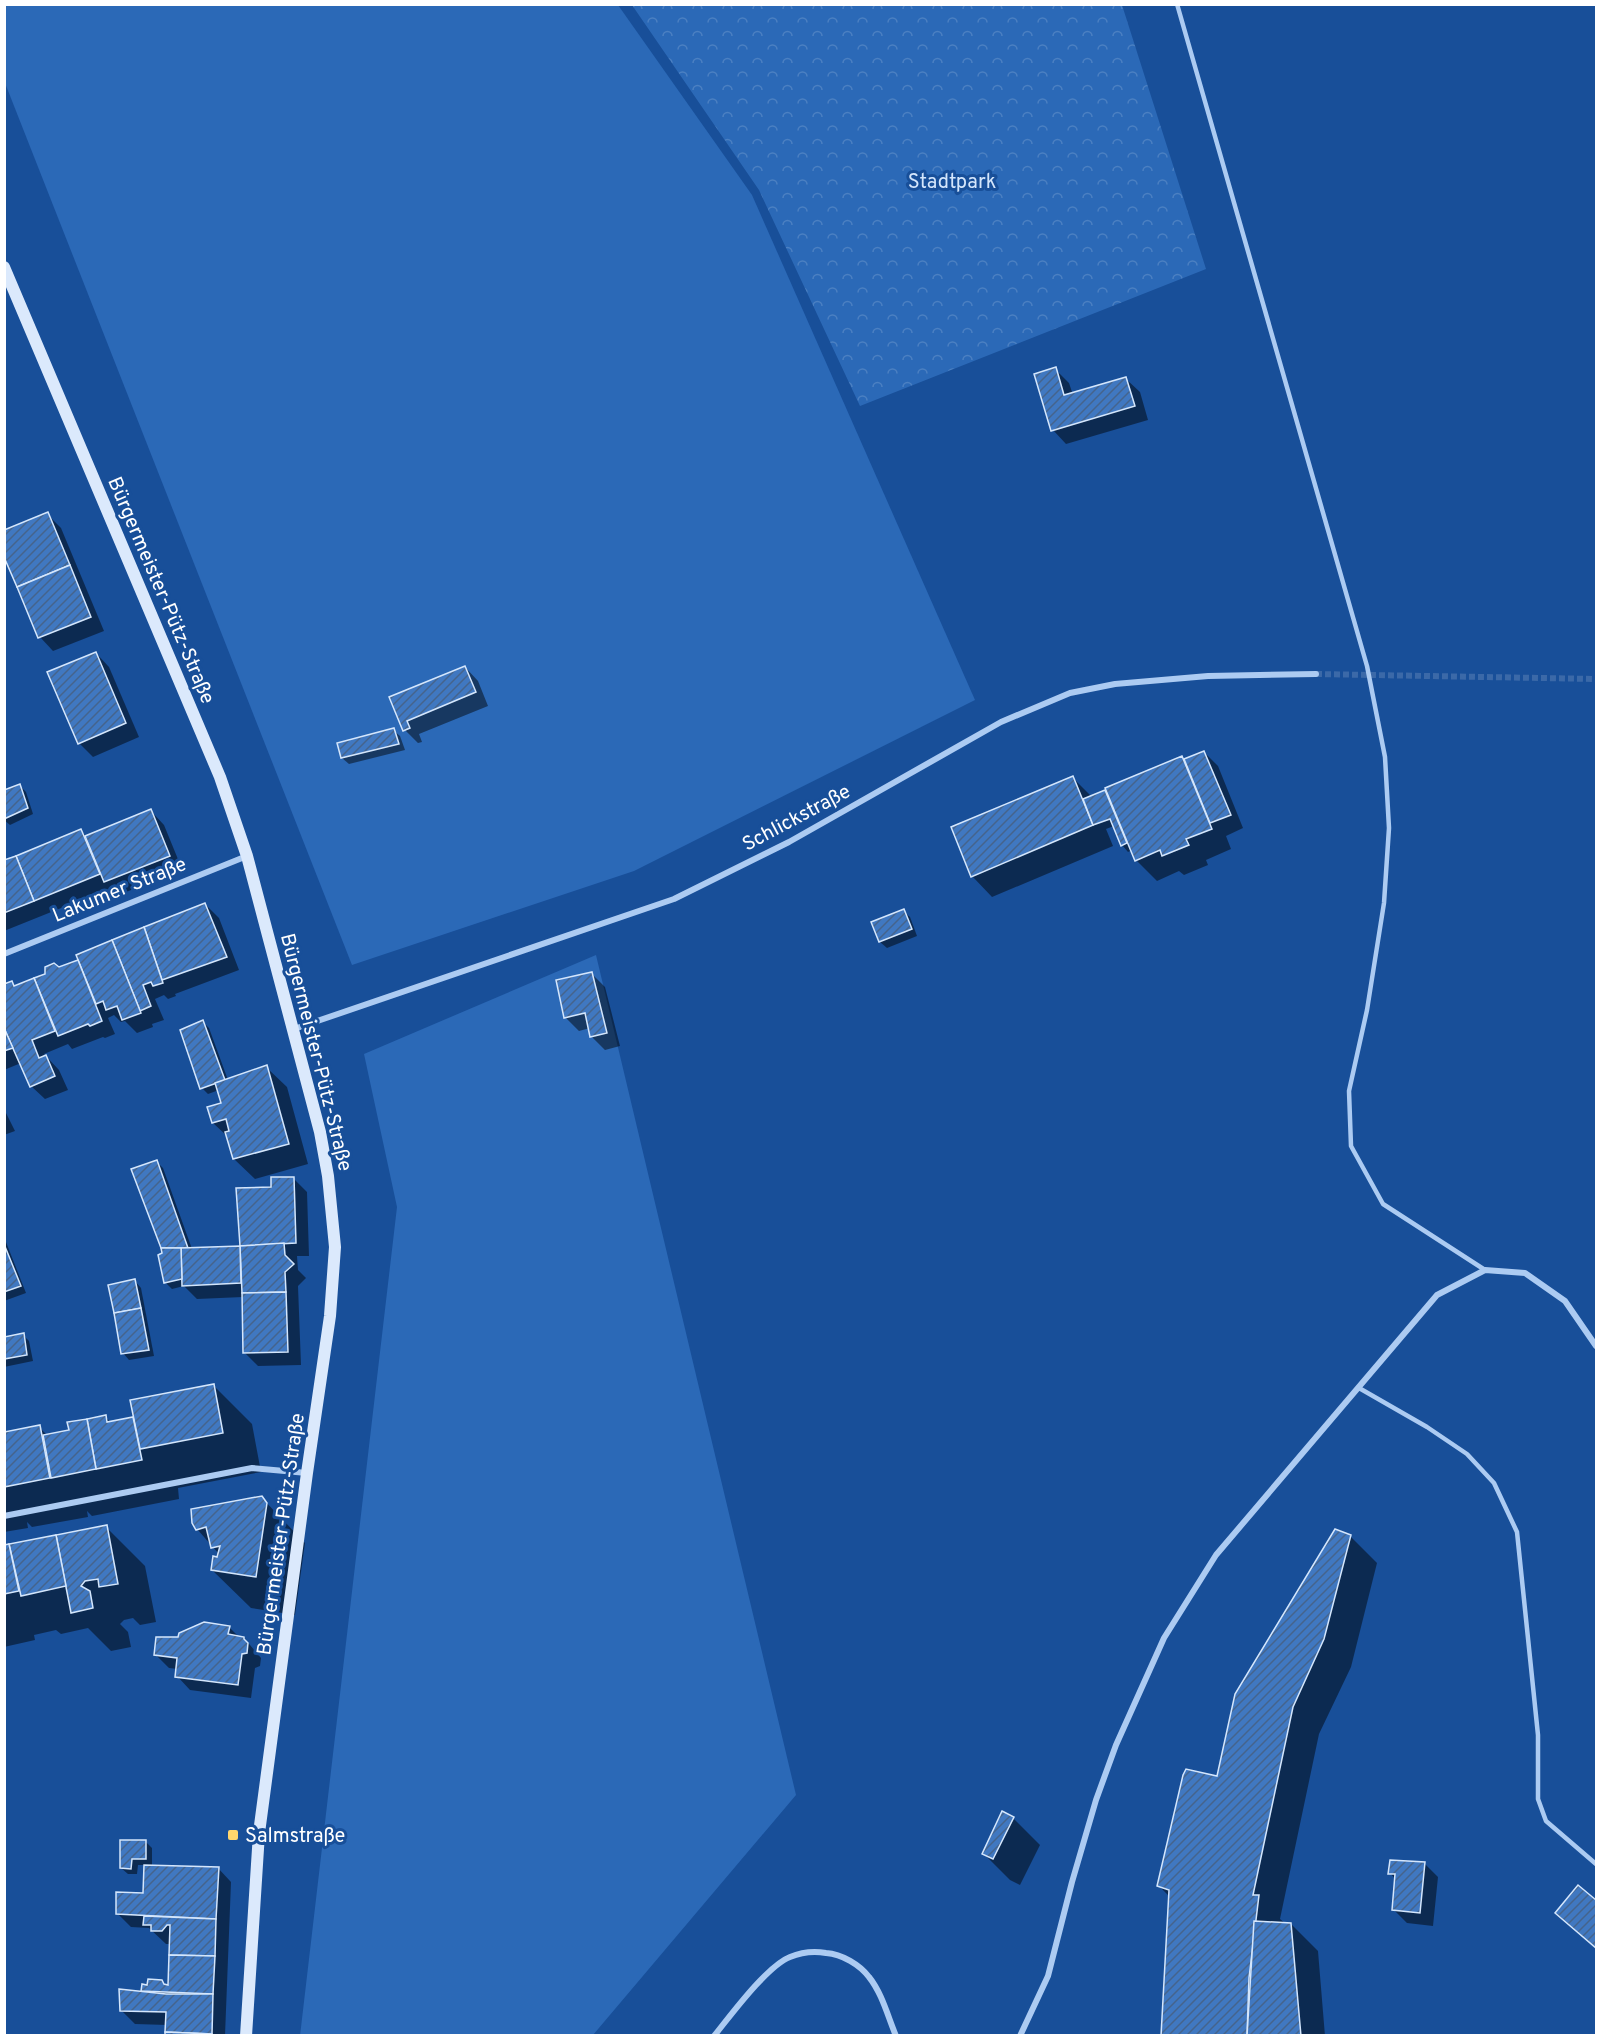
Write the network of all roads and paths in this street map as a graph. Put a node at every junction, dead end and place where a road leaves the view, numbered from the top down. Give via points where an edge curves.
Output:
1 (1177, 4) edge
2 (4, 267) edge
3 (1316, 674) tunnel mouth
4 (247, 856) junction
5 (4, 954) edge
6 (294, 1029) junction
7 (1485, 1270) junction
8 (1596, 1346) edge
9 (1359, 1388) junction
10 (307, 1473) junction
11 (4, 1516) edge
12 (1596, 1864) edge
13 (246, 2036) edge
14 (714, 2036) edge
15 (896, 2036) edge
16 (1020, 2036) edge

1 - 7 lane via 1367,666 1385,757 1389,828 1384,903 1349,1091 1351,1146 1383,1204
2 - 4 main road, Bürgermeister-Pütz-Straße via 220,777
3 - 6 street, Schlickstraße via 1208,676 1116,684 1070,693 1001,722 789,842 674,899
4 - 5 street, Lakumer Straße
4 - 6 main road, Bürgermeister-Pütz-Straße
6 - 10 main road, Bürgermeister-Pütz-Straße via 320,1132 335,1247 330,1316
7 - 8 street via 1525,1273 1565,1301
7 - 9 street via 1437,1295
9 - 12 lane via 1467,1454 1494,1483 1517,1532 1538,1736 1538,1799 1546,1821
9 - 16 street via 1216,1555 1164,1638 1096,1800 1048,1976
10 - 11 street via 252,1468
10 - 13 main road, Bürgermeister-Pütz-Straße via 259,1833
14 - 15 street via 780,1962 815,1951 845,1958 864,1971 878,1992

